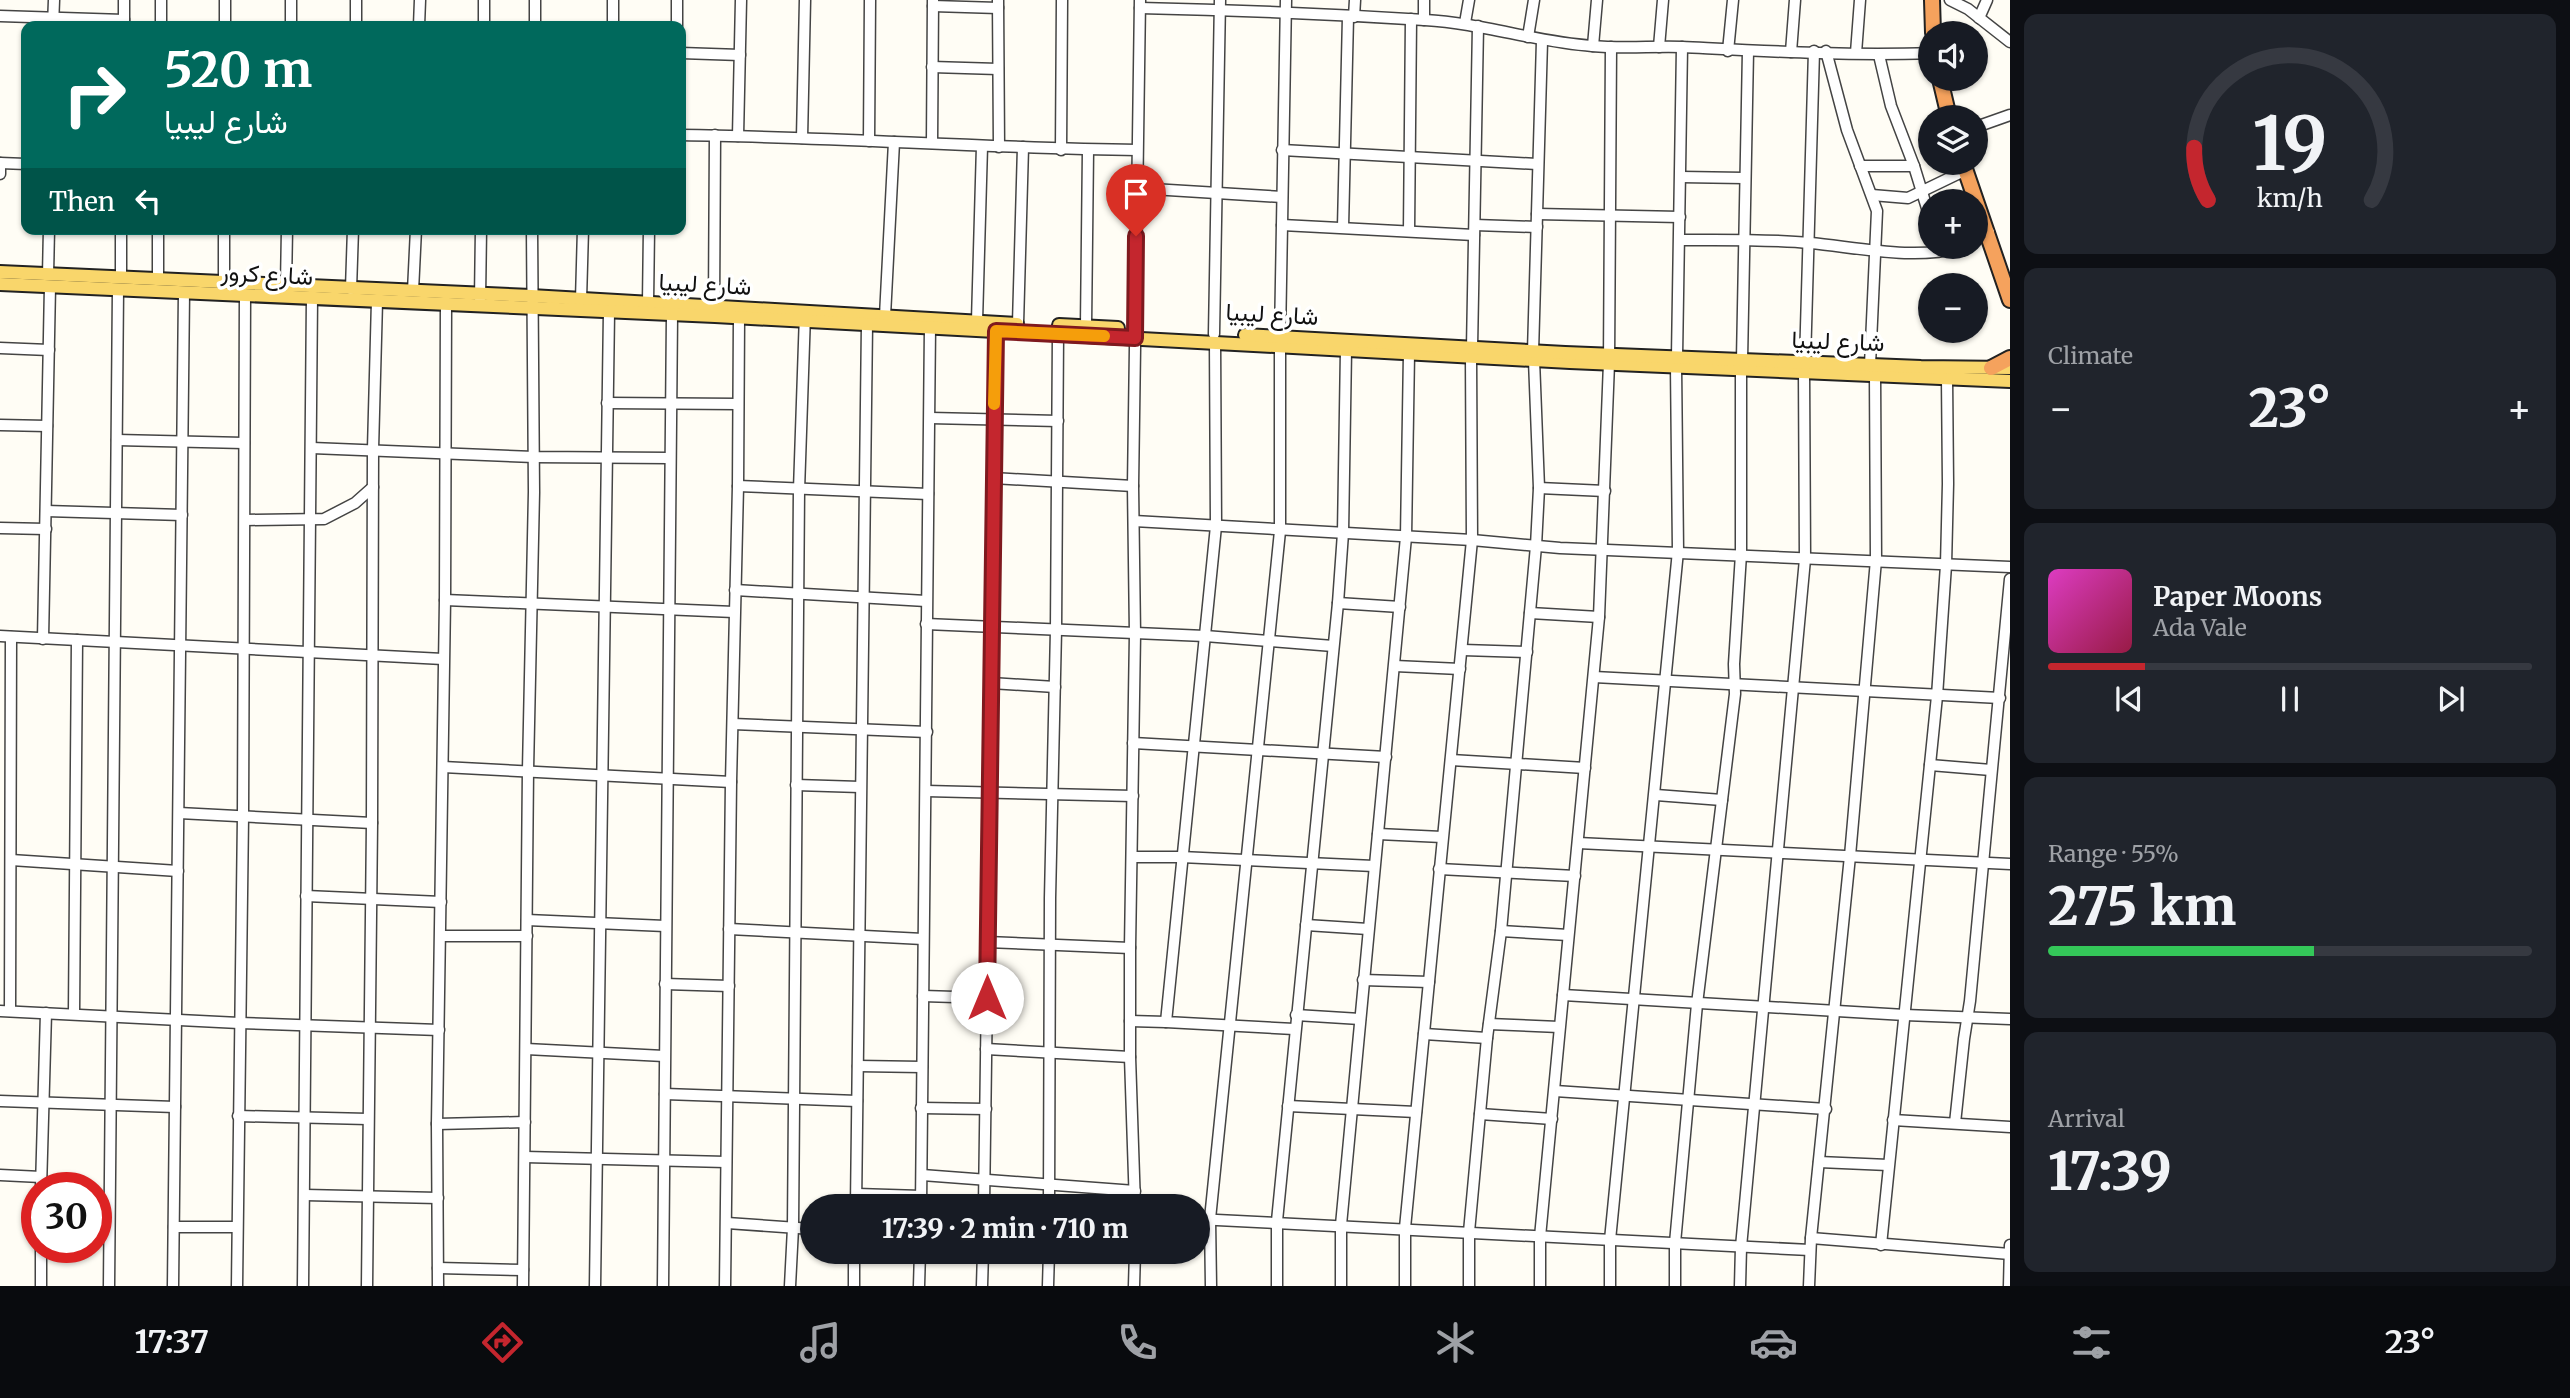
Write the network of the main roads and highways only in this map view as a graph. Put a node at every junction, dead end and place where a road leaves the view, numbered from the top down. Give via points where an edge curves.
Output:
1 (1932, 0) edge
2 (1933, 21) edge
3 (1988, 250) edge
4 (0, 272) edge
5 (49, 281) junction
6 (119, 283) junction
7 (0, 284) edge
8 (480, 300) junction
9 (2010, 300) edge
10 (531, 302) junction
11 (759, 314) junction
12 (805, 316) junction
13 (1135, 334) junction
14 (1280, 341) junction
15 (1401, 349) junction
16 (2010, 358) edge
17 (1991, 368) junction
18 (2010, 368) edge
19 (1873, 370) junction
20 (2010, 381) edge

1 - 2 highway
3 - 9 highway
4 - 5 main road, شارع كرور
5 - 6 main road, شارع كرور
5 - 7 main road, شارع كرور
6 - 8 main road, شارع كرور via 158,280 414,291
6 - 8 main road, شارع كرور via 245,295 446,304
8 - 10 main road, شارع كرور
10 - 11 main road, شارع ليبيا via 648,303
10 - 11 main road, شارع ليبيا via 610,312
11 - 12 main road, شارع ليبيا
12 - 13 main road, شارع ليبيا via 867,324
12 - 13 main road, شارع ليبيا via 1086,326
13 - 14 main road, شارع ليبيا
14 - 15 main road, شارع ليبيا
14 - 15 main road, شارع ليبيا via 1346,349
15 - 19 main road, شارع ليبيا
16 - 17 highway
17 - 18 main road, شارع ليبيا
17 - 19 main road, شارع ليبيا
19 - 20 main road, شارع ليبيا

